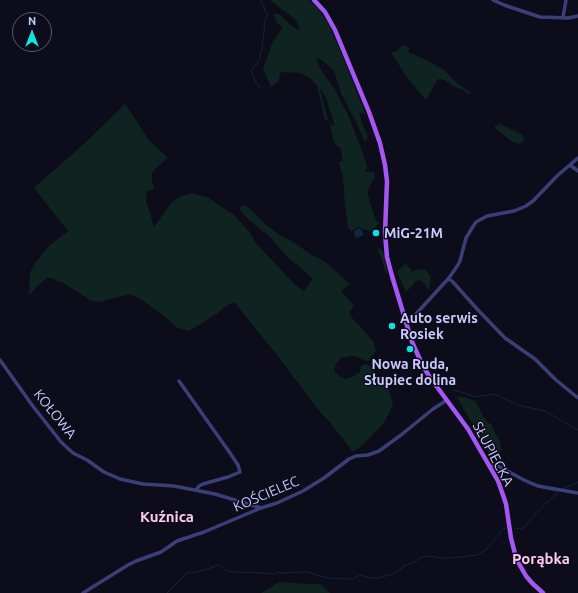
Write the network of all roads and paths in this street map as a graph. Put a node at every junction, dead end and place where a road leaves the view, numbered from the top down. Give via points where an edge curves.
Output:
1 (314, 0) edge
2 (494, 0) edge
3 (566, 0) edge
4 (578, 16) edge
5 (563, 17) junction
6 (578, 158) edge
7 (570, 165) junction
8 (578, 171) edge
9 (448, 279) junction
10 (405, 320) junction
11 (0, 360) edge
12 (179, 381) dead end
13 (578, 398) edge
14 (447, 400) junction
15 (490, 467) junction
16 (196, 490) junction
17 (578, 493) edge
18 (261, 508) junction
19 (83, 593) edge
20 (542, 593) edge

1 - 10 main road, SŁUPIECKA via 325,12 335,30 369,112 382,151 387,181 387,256
2 - 5 street via 535,16
3 - 5 street
4 - 5 street
6 - 7 street
7 - 8 street
7 - 9 street via 526,206 487,216 476,222 466,238 460,261
9 - 10 street via 416,314
9 - 13 street via 505,338 535,359
10 - 14 main road, SŁUPIECKA via 417,354
11 - 16 street, KOŁOWA via 61,442 73,453 120,479
12 - 16 street via 230,453 240,472 203,484
14 - 15 main road, SŁUPIECKA via 468,429
14 - 18 street, KOŚCIELEC via 379,451 348,459 314,485
15 - 17 street via 498,466 531,484
15 - 20 main road, SŁUPIECKA via 503,495 512,545 518,562 526,576
16 - 18 street, KOŁOWA
18 - 19 street, KOŚCIELEC via 184,538 161,552 136,561

